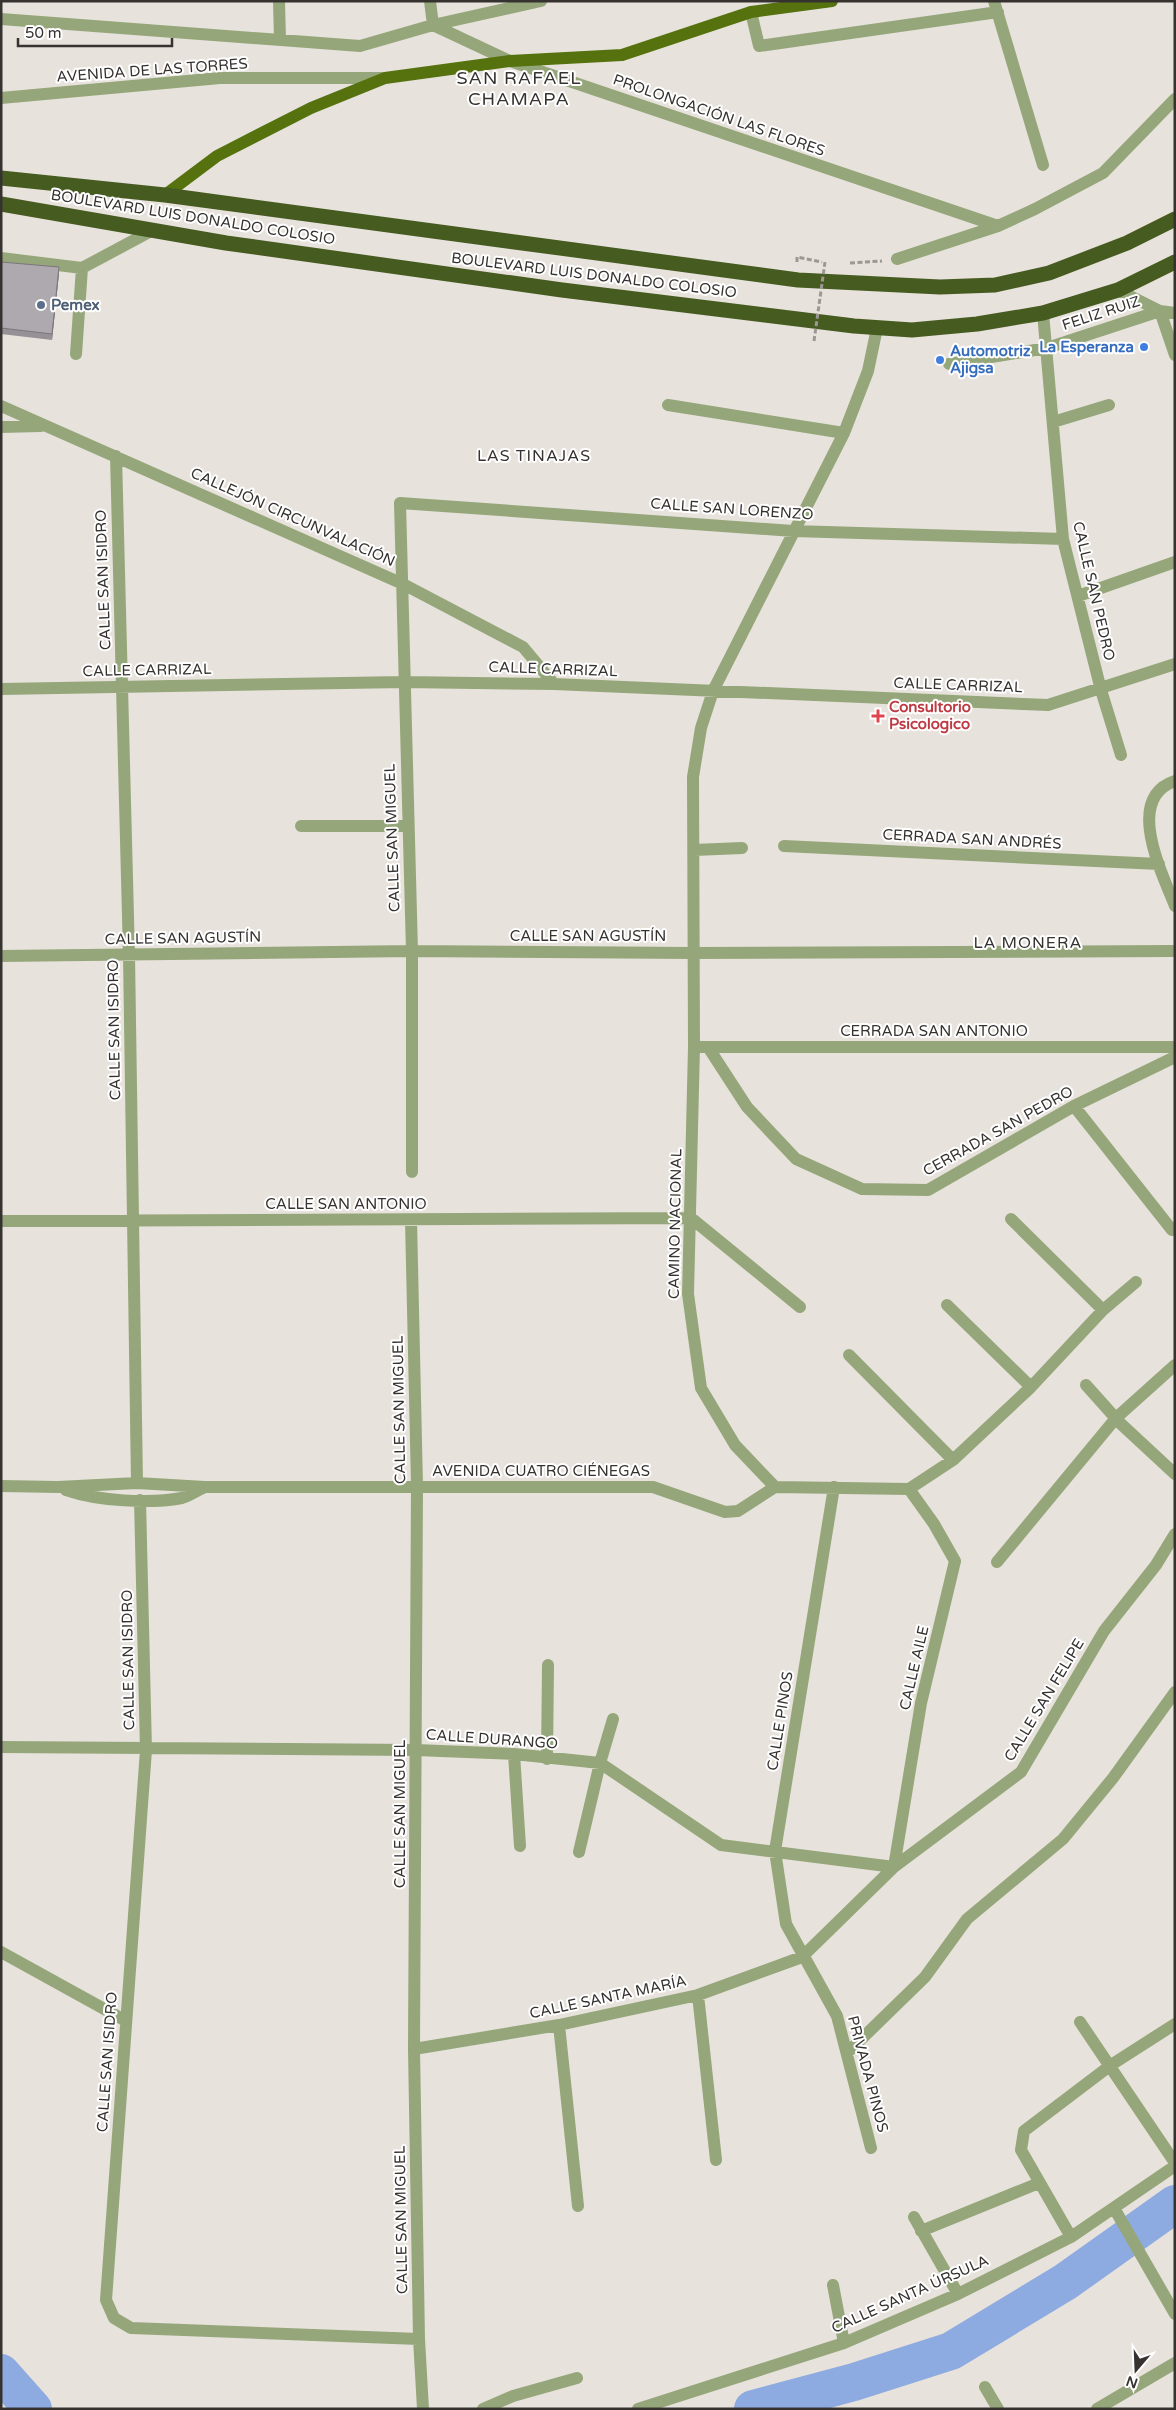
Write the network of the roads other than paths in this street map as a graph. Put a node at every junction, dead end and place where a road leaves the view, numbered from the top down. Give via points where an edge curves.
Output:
1 (279, 1) edge
2 (430, 1) edge
3 (541, 1) edge
4 (832, 1) edge
5 (996, 6) edge
6 (751, 12) junction
7 (1, 20) edge
8 (433, 25) junction
9 (280, 40) junction
10 (510, 61) junction
11 (385, 78) junction
12 (1, 98) edge
13 (1175, 99) edge
14 (1043, 165) dead end
15 (1, 178) edge
16 (165, 195) junction
17 (1, 204) edge
18 (22, 207) junction
19 (1, 210) edge
20 (1175, 219) edge
21 (998, 226) junction
22 (153, 230) junction
23 (1, 258) edge
24 (897, 260) dead end
25 (1175, 262) edge
26 (82, 268) junction
27 (1118, 290) junction
28 (1160, 311) junction
29 (1043, 313) junction
30 (1175, 313) edge
31 (877, 328) junction
32 (1047, 348) junction
33 (76, 354) dead end
34 (1175, 355) edge
35 (949, 364) dead end
36 (668, 405) dead end
37 (1109, 405) dead end
38 (1, 406) edge
39 (1053, 422) junction
40 (46, 426) junction
41 (1, 427) edge
42 (844, 433) junction
43 (116, 456) junction
44 (400, 503) joint
45 (793, 530) junction
46 (1062, 539) junction
47 (1175, 562) edge
48 (403, 584) junction
49 (1078, 596) junction
50 (1175, 664) edge
51 (404, 682) junction
52 (554, 684) junction
53 (122, 687) junction
54 (1, 688) edge
55 (1101, 690) junction
56 (713, 691) junction
57 (1121, 755) dead end
58 (1175, 781) edge
59 (301, 826) dead end
60 (408, 826) junction
61 (784, 846) dead end
62 (742, 848) dead end
63 (694, 850) junction
64 (1159, 864) junction
65 (1175, 906) edge
66 (412, 951) junction
67 (1175, 951) edge
68 (692, 953) junction
69 (1, 956) edge
70 (130, 956) junction
71 (694, 1047) junction
72 (708, 1047) junction
73 (1175, 1047) edge
74 (1175, 1057) edge
75 (1074, 1106) junction
76 (412, 1172) dead end
77 (691, 1218) junction
78 (133, 1219) junction
79 (1011, 1219) dead end
80 (1, 1220) edge
81 (411, 1220) junction
82 (1172, 1230) dead end
83 (1136, 1282) dead end
84 (946, 1305) dead end
85 (800, 1307) dead end
86 (1103, 1310) junction
87 (849, 1355) dead end
88 (1175, 1365) edge
89 (1086, 1385) dead end
90 (1031, 1387) junction
91 (1116, 1418) junction
92 (953, 1460) junction
93 (1175, 1474) edge
94 (138, 1483) junction
95 (1, 1486) edge
96 (417, 1486) junction
97 (58, 1487) junction
98 (205, 1487) junction
99 (775, 1487) junction
100 (834, 1487) junction
101 (909, 1489) junction
102 (140, 1500) junction
103 (1175, 1534) edge
104 (997, 1562) dead end
105 (548, 1665) dead end
106 (1175, 1692) edge
107 (613, 1719) dead end
108 (1, 1747) edge
109 (146, 1750) junction
110 (416, 1750) junction
111 (514, 1754) junction
112 (546, 1759) junction
113 (600, 1763) junction
114 (520, 1846) dead end
115 (775, 1850) junction
116 (579, 1852) dead end
117 (894, 1867) junction
118 (1, 1952) edge
119 (802, 1956) junction
120 (698, 1995) junction
121 (126, 2021) junction
122 (1080, 2022) dead end
123 (1175, 2024) edge
124 (559, 2025) junction
125 (414, 2049) junction
126 (848, 2052) junction
127 (1111, 2065) junction
128 (871, 2148) dead end
129 (716, 2160) dead end
130 (1175, 2164) edge
131 (1039, 2183) junction
132 (578, 2206) dead end
133 (1114, 2208) junction
134 (914, 2217) dead end
135 (922, 2231) junction
136 (1071, 2238) junction
137 (833, 2285) dead end
138 (958, 2294) junction
139 (1175, 2314) edge
140 (419, 2339) junction
141 (844, 2343) junction
142 (1175, 2363) edge
143 (577, 2378) dead end
144 (985, 2388) dead end
145 (424, 2409) edge
146 (483, 2409) edge
147 (638, 2409) edge
148 (998, 2409) edge
149 (1098, 2409) edge

1 - 9 street
2 - 8 street
3 - 8 street
4 - 6 main road
5 - 6 street via 759,46
5 - 14 street
6 - 10 main road via 622,55
7 - 9 street
8 - 9 street via 360,46
8 - 10 street, PROLONGACIÓN LAS FLORES
10 - 11 main road
10 - 21 street, PROLONGACIÓN LAS FLORES
11 - 12 street, AVENIDA DE LAS TORRES via 220,78
11 - 16 main road via 311,108 217,156
13 - 21 street via 1103,173
15 - 16 highway, BOULEVARD LUIS DONALDO COLOSIO
16 - 20 highway, BOULEVARD LUIS DONALDO COLOSIO via 798,280 940,287 995,285 1049,273
17 - 18 highway, BOULEVARD LUIS DONALDO COLOSIO
18 - 19 highway
18 - 22 highway, BOULEVARD LUIS DONALDO COLOSIO
21 - 24 street
22 - 26 street
22 - 31 highway, BOULEVARD LUIS DONALDO COLOSIO via 562,290
23 - 26 street
25 - 27 highway, BOULEVARD LUIS DONALDO COLOSIO
26 - 33 street
27 - 28 street
27 - 29 highway, BOULEVARD LUIS DONALDO COLOSIO
28 - 30 street, FELIZ RUIZ
28 - 32 street, FELIZ RUIZ
28 - 34 street
29 - 31 highway, BOULEVARD LUIS DONALDO COLOSIO via 949,327
29 - 32 street, CALLE SAN PEDRO
31 - 42 street, CAMINO NACIONAL via 868,371
32 - 35 street, FELIZ RUIZ
32 - 39 street, CALLE SAN PEDRO
36 - 42 street
37 - 39 street
38 - 40 street, CALLEJÓN CIRCUNVALACIÓN
39 - 46 street, CALLE SAN PEDRO
40 - 41 street
40 - 43 street, CALLEJÓN CIRCUNVALACIÓN
42 - 45 street, CAMINO NACIONAL
43 - 48 street, CALLEJÓN CIRCUNVALACIÓN
43 - 53 street, CALLE SAN ISIDRO
44 - 45 street, CALLE SAN LORENZO
44 - 48 street, CALLE SAN MIGUEL
45 - 46 street, CALLE SAN LORENZO
45 - 56 street, CAMINO NACIONAL
46 - 49 street, CALLE SAN PEDRO
47 - 49 street
48 - 51 street, CALLE SAN MIGUEL
48 - 52 street, CALLEJÓN CIRCUNVALACIÓN via 523,647
49 - 55 street, CALLE SAN PEDRO
50 - 55 street, CALLE CARRIZAL
51 - 52 street, CALLE CARRIZAL
51 - 53 street, CALLE CARRIZAL
51 - 60 street, CALLE SAN MIGUEL
52 - 56 street, CALLE CARRIZAL
53 - 54 street, CALLE CARRIZAL
53 - 70 street, CALLE SAN ISIDRO
55 - 56 street, CALLE CARRIZAL via 1048,705
55 - 57 street, CALLE SAN PEDRO
56 - 63 street, CAMINO NACIONAL via 701,728 693,777
58 - 64 street via 1164,785 1150,804 1149,824
59 - 60 street
60 - 66 street, CALLE SAN MIGUEL
61 - 64 street, CERRADA SAN ANDRÉS
62 - 63 street
63 - 68 street, CAMINO NACIONAL
64 - 65 street
66 - 68 street, CALLE SAN AGUSTÍN
66 - 70 street, CALLE SAN AGUSTÍN
66 - 76 street, CALLE SAN MIGUEL
67 - 68 street, CALLE SAN AGUSTÍN
68 - 71 street, CAMINO NACIONAL
69 - 70 street, CALLE SAN AGUSTÍN
70 - 78 street, CALLE SAN ISIDRO
71 - 72 street, CERRADA SAN ANTONIO
71 - 77 street, CAMINO NACIONAL
72 - 73 street, CERRADA SAN ANTONIO
72 - 75 street, CERRADA SAN PEDRO via 747,1107 796,1159 862,1189 928,1190
74 - 75 street, CERRADA SAN PEDRO
75 - 82 street
77 - 81 street, CALLE SAN ANTONIO
77 - 85 street
77 - 99 street, CAMINO NACIONAL via 688,1294 702,1388 735,1445
78 - 80 street, CALLE SAN ANTONIO
78 - 81 street, CALLE SAN ANTONIO
78 - 94 street, CALLE SAN ISIDRO
79 - 86 street
81 - 96 street, CALLE SAN MIGUEL
83 - 86 street
84 - 90 street
86 - 90 street
87 - 92 street
88 - 91 street
89 - 91 street
90 - 92 street
91 - 93 street
91 - 104 street
92 - 101 street
94 - 97 street, AVENIDA CUATRO CIÉNEGAS
94 - 98 street, AVENIDA CUATRO CIÉNEGAS
95 - 97 street, AVENIDA CUATRO CIÉNEGAS
96 - 98 street, AVENIDA CUATRO CIÉNEGAS
96 - 99 street, AVENIDA CUATRO CIÉNEGAS via 653,1487 725,1512 738,1511
96 - 110 street, CALLE SAN MIGUEL
97 - 102 street, AVENIDA CUATRO CIÉNEGAS via 83,1496
98 - 102 street, AVENIDA CUATRO CIÉNEGAS via 184,1498
99 - 100 street
100 - 101 street
100 - 115 street, CALLE PINOS
101 - 117 street, CALLE AILE via 955,1561 921,1703
102 - 109 street, CALLE SAN ISIDRO
103 - 117 street, CALLE SAN FELIPE via 1156,1565 1104,1631 1021,1772
105 - 112 street
106 - 126 street via 1113,1778 1063,1839 967,1919 925,1977
107 - 113 street
108 - 109 street, CALLE DURANGO
109 - 110 street, CALLE DURANGO
109 - 121 street, CALLE SAN ISIDRO
110 - 111 street, CALLE DURANGO
110 - 125 street, CALLE SAN MIGUEL
111 - 112 street, CALLE DURANGO
111 - 114 street
112 - 113 street, CALLE DURANGO
113 - 115 street, CALLE DURANGO via 721,1844
113 - 116 street
115 - 117 street, CALLE DURANGO
115 - 119 street, CALLE PINOS via 786,1924
117 - 119 street, CALLE SAN FELIPE
118 - 121 street
119 - 120 street, CALLE SANTA MARÍA
119 - 126 street, PRIVADA PINOS via 836,2016
120 - 124 street, CALLE SANTA MARÍA
120 - 129 street
121 - 140 street, CALLE SAN ISIDRO via 106,2300 114,2318 131,2328
122 - 127 street
123 - 127 street
124 - 125 street, CALLE SANTA MARÍA
124 - 132 street
125 - 140 street, CALLE SAN MIGUEL
126 - 128 street, PRIVADA PINOS
127 - 130 street
127 - 131 street via 1024,2132 1021,2150
130 - 133 street, CALLE SANTA ÚRSULA
131 - 135 street
131 - 136 street
133 - 136 street, CALLE SANTA ÚRSULA
133 - 139 street
134 - 135 street
135 - 138 street
136 - 138 street, CALLE SANTA ÚRSULA
137 - 141 street
138 - 141 street, CALLE SANTA ÚRSULA
140 - 145 street, CALLE SAN MIGUEL
141 - 147 street, CALLE SANTA ÚRSULA
142 - 149 street
143 - 146 street via 513,2396
144 - 148 street

